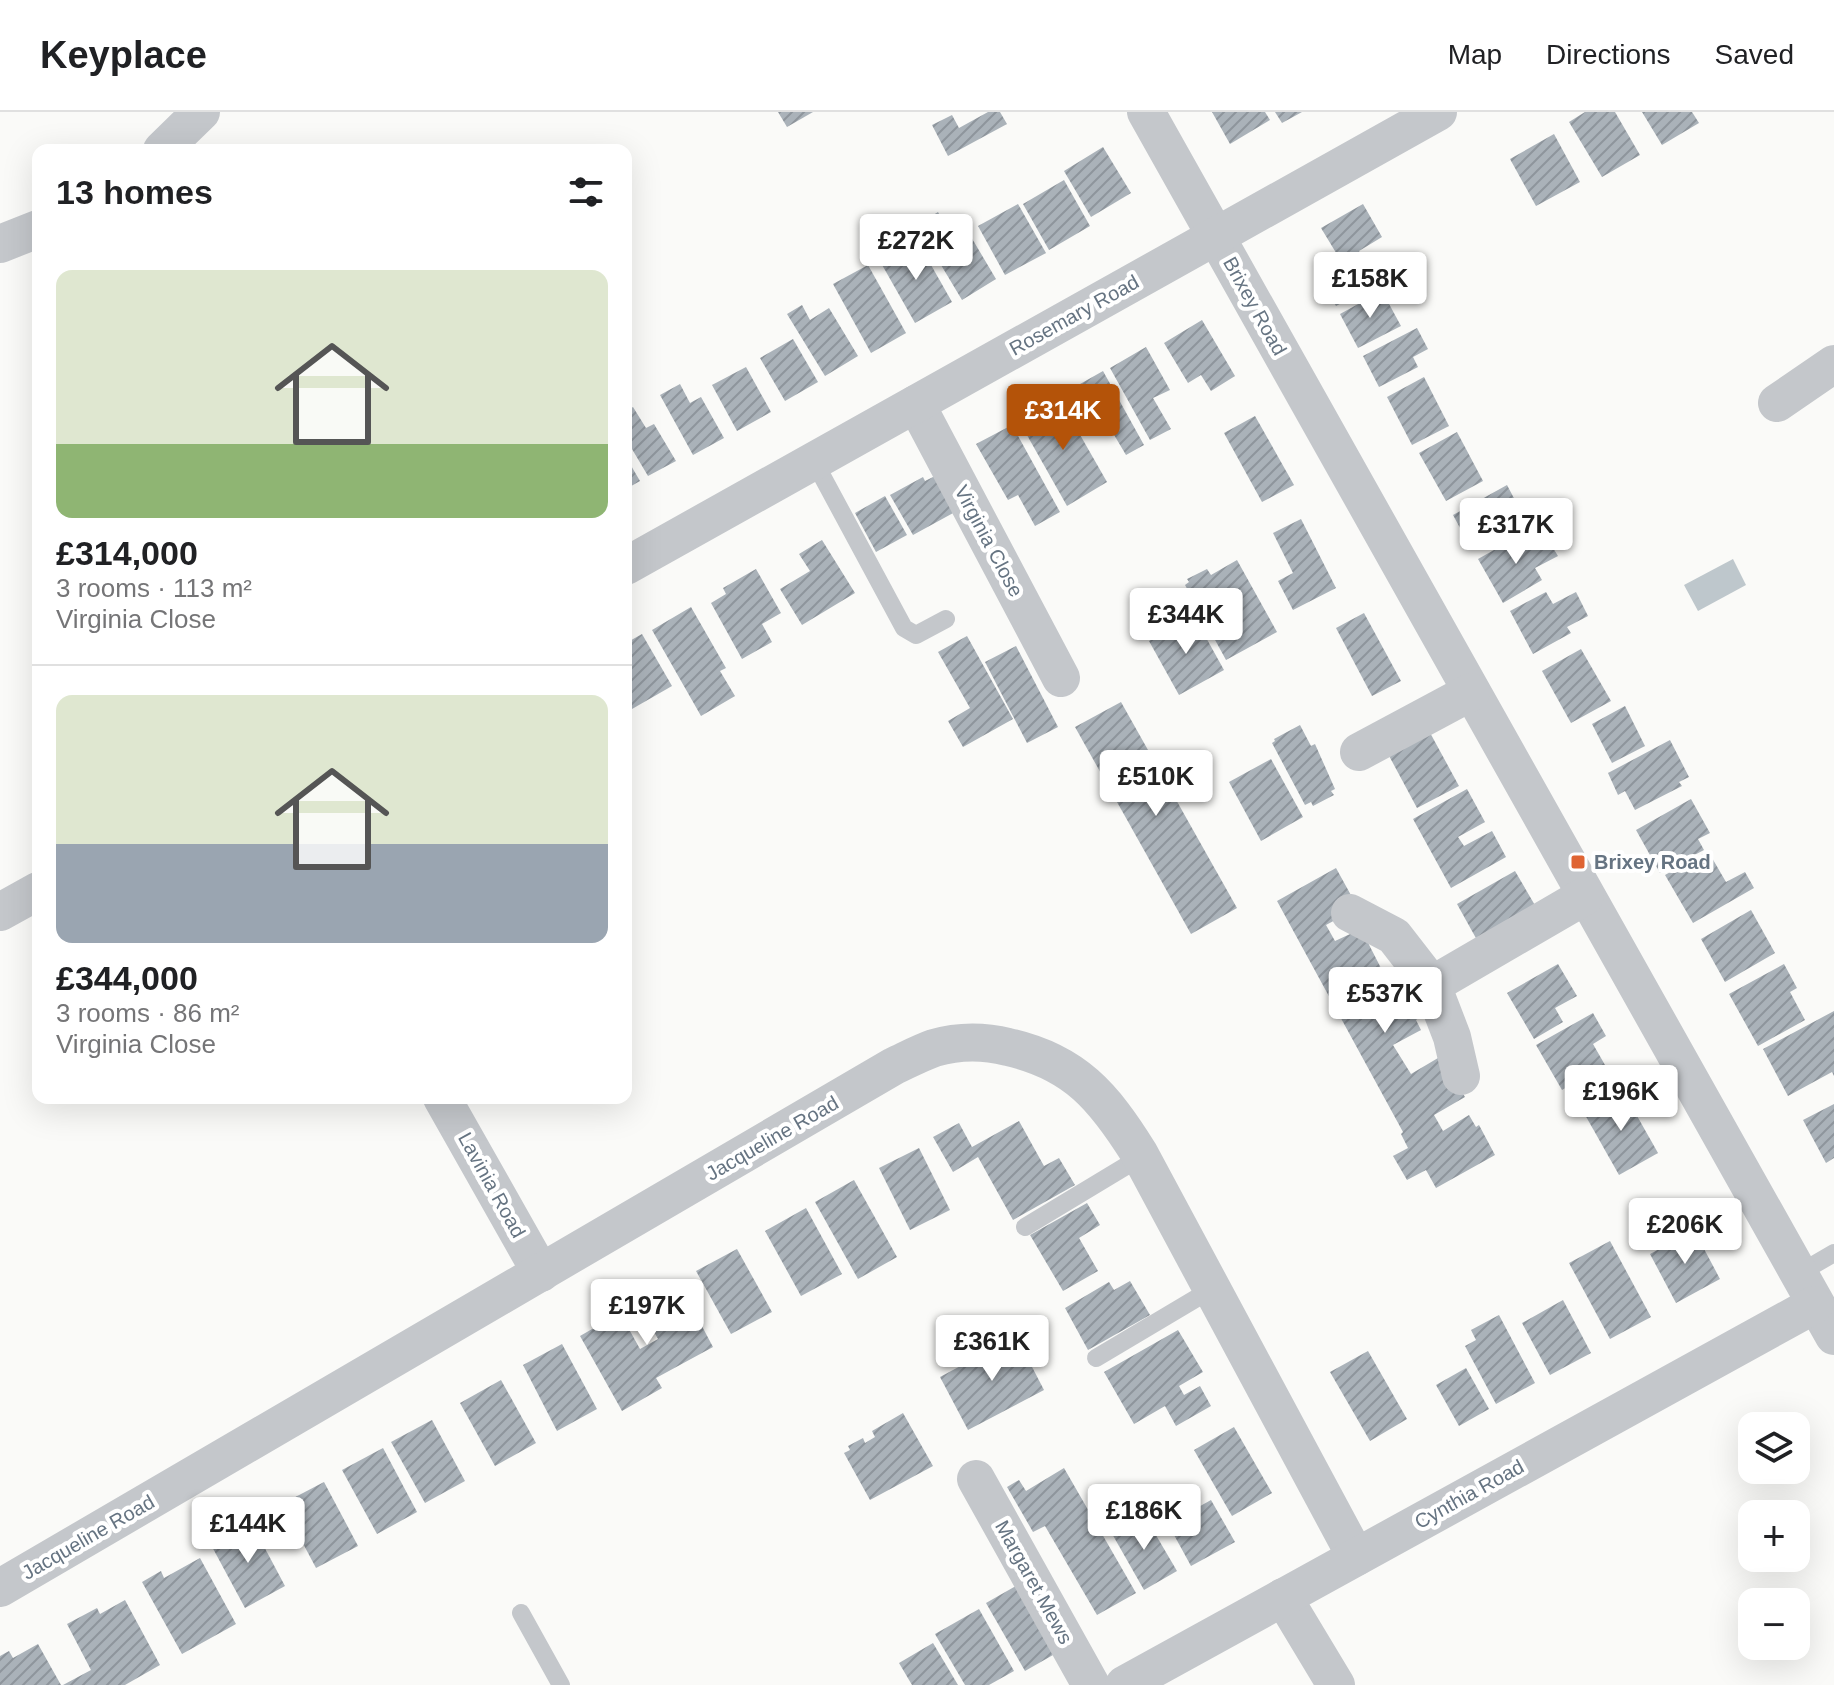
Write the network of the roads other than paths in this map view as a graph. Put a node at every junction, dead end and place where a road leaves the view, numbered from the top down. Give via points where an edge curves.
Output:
1 (201, 112) edge
2 (1146, 112) edge
3 (1438, 112) edge
4 (168, 144) edge
5 (32, 231) edge
6 (1216, 236) junction
7 (0, 244) edge
8 (1834, 364) edge
9 (1777, 403) dead end
10 (916, 404) junction
11 (814, 461) junction
12 (632, 563) edge
13 (946, 619) dead end
14 (1061, 678) dead end
15 (1471, 692) junction
16 (1359, 752) dead end
17 (32, 894) edge
18 (1585, 896) junction
19 (0, 912) edge
20 (1350, 913) dead end
21 (1432, 985) junction
22 (1461, 1076) dead end
23 (445, 1104) edge
24 (1141, 1157) junction
25 (1025, 1227) dead end
26 (1834, 1253) edge
27 (541, 1273) junction
28 (1212, 1289) junction
29 (1815, 1305) edge
30 (1096, 1358) dead end
31 (976, 1479) dead end
32 (1356, 1557) junction
33 (0, 1588) edge
34 (1283, 1597) junction
35 (521, 1613) dead end
36 (561, 1685) edge
37 (1091, 1685) edge
38 (1124, 1685) edge
39 (1336, 1685) edge

1 - 4 street
2 - 6 street, Brixey Road
3 - 6 street, Rosemary Road
5 - 7 street
6 - 10 street, Rosemary Road
6 - 15 street, Brixey Road
8 - 9 street
10 - 11 street, Rosemary Road
10 - 14 street, Virginia Close
11 - 12 street, Rosemary Road
11 - 13 lane via 904,628 916,635
15 - 16 street
15 - 18 street, Brixey Road
17 - 19 street
18 - 21 street
18 - 29 street, Brixey Road
20 - 21 street via 1394,936
21 - 22 street
23 - 27 street, Lavinia Road
24 - 25 lane
24 - 27 street, Jacqueline Road via 1106,1105 1048,1058 992,1043 933,1048
24 - 28 street, Jacqueline Road
26 - 29 lane
27 - 33 street, Jacqueline Road
28 - 30 lane
28 - 32 street, Jacqueline Road
29 - 32 street, Cynthia Road
31 - 37 street, Margaret Mews
32 - 34 street, Cynthia Road
34 - 38 street, Cynthia Road
34 - 39 street
35 - 36 lane

